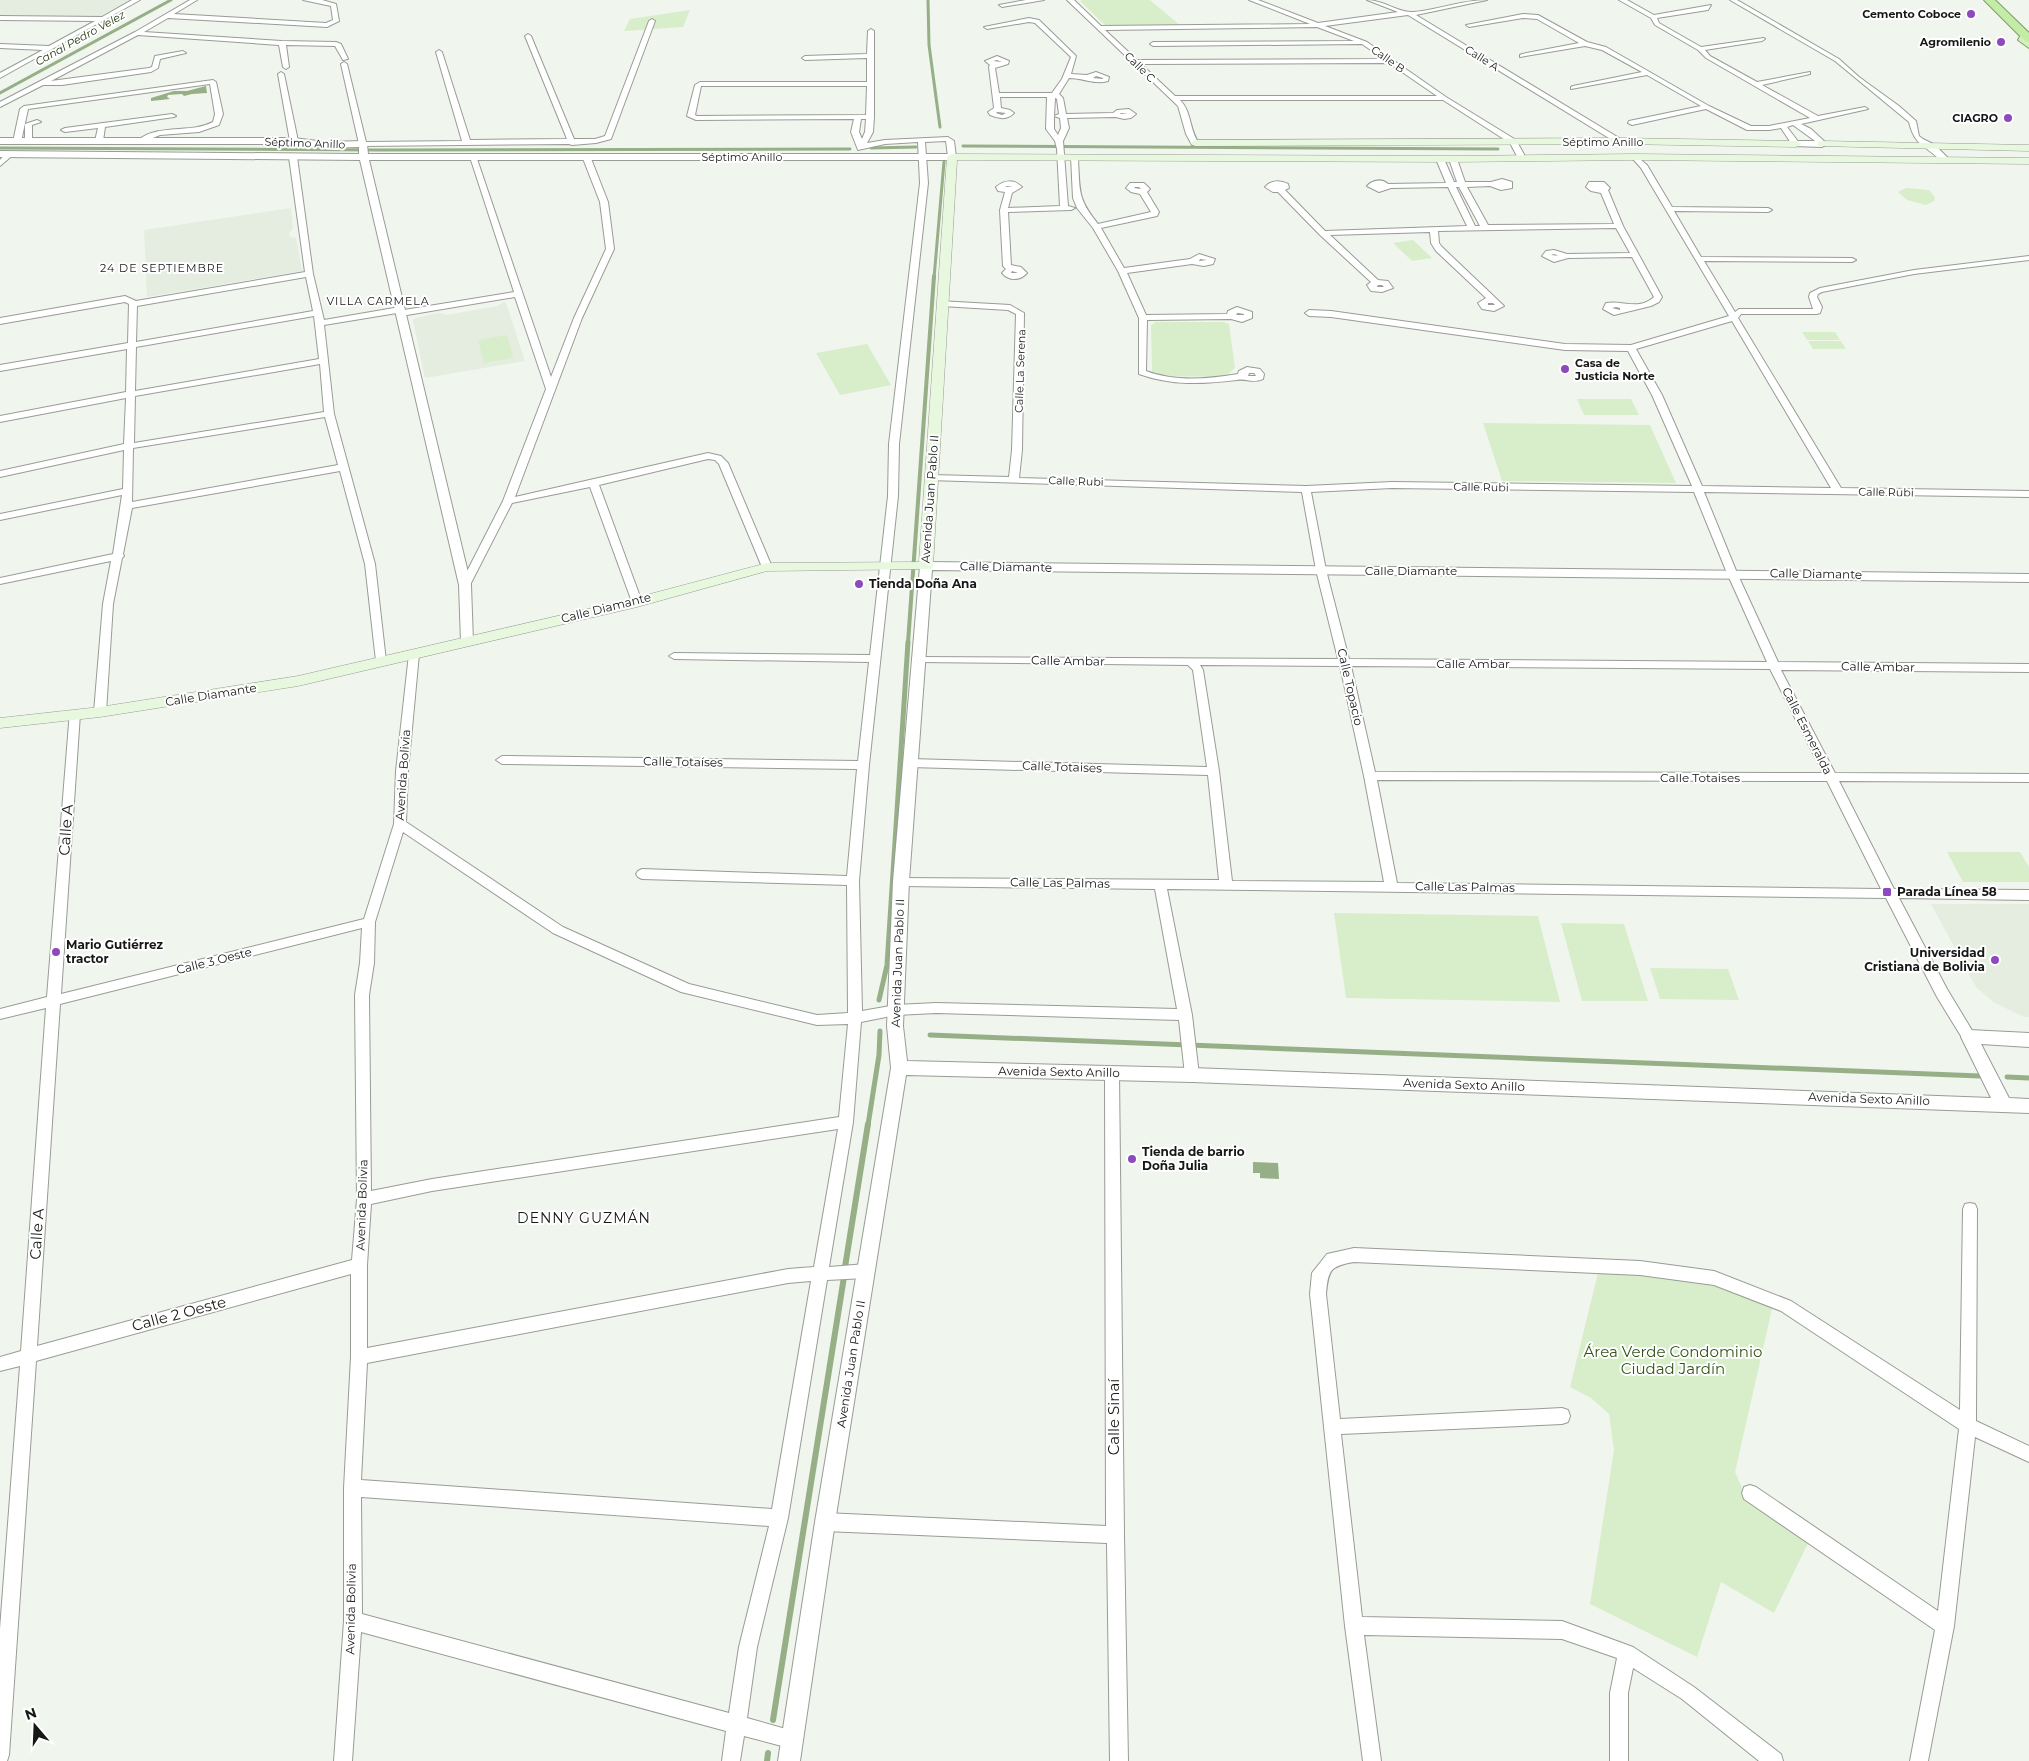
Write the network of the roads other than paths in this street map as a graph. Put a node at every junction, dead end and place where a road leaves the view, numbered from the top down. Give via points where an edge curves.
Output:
1 (137, 0) edge
2 (194, 0) edge
3 (306, 0) edge
4 (1041, 0) edge
5 (1070, 0) edge
6 (1252, 0) edge
7 (1370, 0) edge
8 (1484, 0) edge
9 (1622, 0) edge
10 (1733, 0) edge
11 (1989, 0) edge
12 (1015, 2) edge
13 (1002, 5) dead end
14 (1709, 6) dead end
15 (1407, 13) junction
16 (168, 16) junction
17 (1652, 17) junction
18 (0, 18) edge
19 (103, 20) junction
20 (652, 21) dead end
21 (1318, 25) junction
22 (1469, 25) dead end
23 (987, 26) dead end
24 (1101, 28) junction
25 (871, 31) dead end
26 (137, 33) junction
27 (528, 36) dead end
28 (1762, 39) dead end
29 (2028, 40) edge
30 (282, 43) junction
31 (1365, 43) junction
32 (1154, 44) dead end
33 (1585, 44) junction
34 (0, 46) edge
35 (53, 48) junction
36 (1700, 49) junction
37 (439, 52) dead end
38 (183, 53) dead end
39 (872, 56) junction
40 (1522, 56) dead end
41 (805, 58) dead end
42 (1391, 61) junction
43 (1134, 62) junction
44 (995, 65) dead end
45 (286, 67) dead end
46 (1648, 73) junction
47 (1808, 73) dead end
48 (281, 74) dead end
49 (0, 76) edge
50 (1067, 76) junction
51 (1087, 78) dead end
52 (40, 83) junction
53 (870, 84) junction
54 (1755, 84) junction
55 (1573, 88) dead end
56 (996, 95) junction
57 (1055, 95) junction
58 (1174, 98) junction
59 (1444, 98) junction
60 (0, 105) edge
61 (1707, 107) junction
62 (1865, 109) dead end
63 (998, 110) dead end
64 (1117, 114) dead end
65 (172, 116) dead end
66 (1050, 116) junction
67 (1064, 116) junction
68 (858, 117) junction
69 (870, 117) junction
70 (1816, 118) junction
71 (37, 122) dead end
72 (1632, 123) dead end
73 (1794, 123) junction
74 (102, 125) junction
75 (1591, 125) junction
76 (1783, 126) junction
77 (65, 130) dead end
78 (921, 140) junction
79 (99, 141) junction
80 (141, 141) junction
81 (294, 141) junction
82 (1596, 141) junction
83 (1620, 141) junction
84 (0, 142) edge
85 (17, 142) junction
86 (28, 142) junction
87 (1512, 142) junction
88 (572, 143) junction
89 (1674, 143) junction
90 (467, 144) junction
91 (1796, 144) junction
92 (1822, 144) junction
93 (861, 145) junction
94 (1932, 147) junction
95 (1060, 148) junction
96 (2029, 148) edge
97 (1192, 149) junction
98 (552, 150) junction
99 (363, 151) junction
100 (5, 154) edge
101 (472, 156) junction
102 (586, 156) junction
103 (293, 157) junction
104 (860, 157) junction
105 (924, 157) junction
106 (952, 157) junction
107 (1634, 157) junction
108 (1074, 158) junction
109 (1522, 158) junction
110 (1680, 158) junction
111 (1440, 159) junction
112 (1453, 159) junction
113 (1945, 160) junction
114 (2029, 160) edge
115 (0, 164) edge
116 (1493, 184) dead end
117 (1450, 185) junction
118 (1462, 185) junction
119 (1387, 186) dead end
120 (1281, 190) dead end
121 (1604, 190) dead end
122 (1009, 191) dead end
123 (1142, 191) dead end
124 (1064, 208) junction
125 (1081, 208) junction
126 (1670, 209) junction
127 (1004, 210) junction
128 (1768, 210) dead end
129 (1619, 226) junction
130 (1096, 227) junction
131 (1472, 228) junction
132 (1485, 228) junction
133 (1434, 230) junction
134 (1323, 233) junction
135 (1635, 255) junction
136 (1564, 256) dead end
137 (2029, 258) edge
138 (1701, 259) junction
139 (1852, 260) dead end
140 (1194, 261) dead end
141 (1011, 269) dead end
142 (1122, 271) junction
143 (309, 274) junction
144 (1376, 282) dead end
145 (518, 294) junction
146 (1493, 300) dead end
147 (942, 303) junction
148 (133, 304) junction
149 (1625, 308) dead end
150 (401, 311) junction
151 (317, 313) junction
152 (1309, 313) dead end
153 (1232, 316) dead end
154 (1735, 317) junction
155 (1143, 318) junction
156 (0, 320) edge
157 (320, 323) junction
158 (133, 344) junction
159 (1631, 348) junction
160 (323, 361) junction
161 (0, 368) edge
162 (1242, 376) dead end
163 (551, 390) junction
164 (132, 394) junction
165 (329, 414) junction
166 (0, 419) edge
167 (130, 446) junction
168 (344, 467) junction
169 (0, 474) edge
170 (932, 478) junction
171 (1014, 479) junction
172 (594, 483) junction
173 (1306, 489) junction
174 (1698, 489) junction
175 (126, 491) junction
176 (1838, 492) junction
177 (2029, 494) edge
178 (508, 501) junction
179 (126, 506) junction
180 (0, 517) edge
181 (119, 556) junction
182 (916, 566) junction
183 (767, 567) junction
184 (885, 567) junction
185 (1320, 570) junction
186 (1732, 573) junction
187 (2029, 578) edge
188 (0, 581) edge
189 (465, 585) junction
190 (636, 602) junction
191 (466, 642) junction
192 (414, 654) junction
193 (674, 656) dead end
194 (876, 659) junction
195 (918, 659) junction
196 (381, 661) junction
197 (1192, 662) junction
198 (1345, 663) junction
199 (1774, 666) junction
200 (2029, 668) edge
201 (100, 712) junction
202 (74, 714) junction
203 (0, 723) edge
204 (502, 760) dead end
205 (910, 763) junction
206 (863, 765) junction
207 (1213, 771) junction
208 (1370, 776) junction
209 (2029, 778) edge
210 (1832, 779) junction
211 (400, 824) junction
212 (642, 874) dead end
213 (853, 881) junction
214 (901, 881) junction
215 (1160, 884) junction
216 (1226, 884) junction
217 (1391, 886) junction
218 (1890, 894) junction
219 (2029, 895) edge
220 (369, 922) junction
221 (53, 1001) junction
222 (896, 1010) junction
223 (0, 1014) edge
224 (1185, 1015) junction
225 (855, 1018) junction
226 (1969, 1037) junction
227 (2029, 1040) edge
228 (899, 1068) junction
229 (1112, 1073) junction
230 (1192, 1075) junction
231 (2003, 1104) junction
232 (2029, 1106) edge
233 (846, 1122) junction
234 (364, 1198) junction
235 (1970, 1209) dead end
236 (359, 1265) junction
237 (866, 1271) junction
238 (820, 1273) junction
239 (29, 1355) junction
240 (359, 1357) junction
241 (0, 1364) edge
242 (1562, 1416) dead end
243 (1968, 1425) junction
244 (1333, 1427) junction
245 (2029, 1454) edge
246 (352, 1488) junction
247 (1750, 1493) dead end
248 (778, 1518) junction
249 (825, 1522) junction
250 (1115, 1535) junction
251 (353, 1621) junction
252 (1354, 1626) junction
253 (1945, 1626) junction
254 (1627, 1652) junction
255 (735, 1725) junction
256 (792, 1740) junction
257 (0, 1755) edge
258 (343, 1761) edge
259 (731, 1761) edge
260 (789, 1761) edge
261 (1119, 1761) edge
262 (1372, 1761) edge
263 (1619, 1761) edge
264 (1774, 1761) edge
265 (1919, 1761) edge

1 - 19 street
2 - 16 street
3 - 16 street via 334,5 336,21 327,25
4 - 12 street
5 - 24 street, Calle C
6 - 21 street, Calle B
7 - 15 street, Calle A
8 - 15 street
9 - 17 street
10 - 94 street via 1837,60 1897,107 1912,121 1920,141
11 - 29 highway
12 - 13 street
14 - 17 street
15 - 21 street
15 - 75 street, Calle A
16 - 26 street
17 - 36 street via 1657,24
18 - 19 street
19 - 35 street
20 - 88 street, Séptimo Anillo via 608,137 596,142
21 - 24 street
21 - 31 street, Calle B
22 - 33 street via 1534,16
23 - 50 street via 1037,21 1074,56
24 - 43 street, Calle C
25 - 39 street
26 - 30 street
26 - 52 street
27 - 88 street
28 - 36 street
30 - 45 street
30 - 99 street via 338,44
31 - 32 street
31 - 42 street, Calle B
33 - 40 street
33 - 46 street via 1604,48
34 - 35 street
35 - 49 street
36 - 54 street
37 - 90 street
38 - 52 street via 157,57 155,68 151,70 62,83
39 - 41 street
39 - 53 street
42 - 43 street
42 - 59 street, Calle B
43 - 58 street, Calle C
44 - 56 street via 992,67
46 - 55 street
46 - 61 street
47 - 54 street
48 - 81 street
50 - 51 street
50 - 57 street
52 - 60 street
53 - 68 street via 700,84 691,116
53 - 69 street
54 - 70 street
56 - 57 street
56 - 63 street
57 - 66 street via 1050,98
57 - 67 street via 1060,98
58 - 59 street
58 - 97 street, Calle C via 1184,110
59 - 87 street, Calle B
61 - 72 street
61 - 76 street via 1750,128
62 - 70 street
64 - 67 street
65 - 74 street
66 - 67 street
66 - 95 street via 1051,129
67 - 95 street
68 - 69 street
68 - 93 street via 856,135
69 - 93 street via 868,136
70 - 73 street
71 - 86 street via 29,124
73 - 76 street
73 - 92 street
74 - 77 street
74 - 79 street
75 - 82 street via 1596,132
75 - 83 street, Calle A
76 - 91 street
78 - 93 street
78 - 105 street
78 - 106 street via 948,139
79 - 80 street, Séptimo Anillo
79 - 86 street, Séptimo Anillo
80 - 81 street, Séptimo Anillo
80 - 85 street via 150,134 206,128 216,123 220,114 213,82 26,107 22,109
81 - 99 street, Séptimo Anillo
82 - 83 main road, Séptimo Anillo
82 - 87 main road, Séptimo Anillo
83 - 89 main road, Séptimo Anillo
83 - 107 main road
84 - 85 street, Séptimo Anillo
85 - 86 street, Séptimo Anillo
87 - 97 main road, Séptimo Anillo
87 - 109 street
88 - 98 street, Séptimo Anillo
89 - 91 main road, Séptimo Anillo
89 - 110 main road via 1661,146 1660,150
90 - 98 street, Séptimo Anillo
90 - 99 street, Séptimo Anillo
91 - 92 street, Séptimo Anillo
92 - 94 main road, Séptimo Anillo
93 - 104 street
94 - 96 main road, Séptimo Anillo
94 - 113 street
95 - 106 main road, Séptimo Anillo
95 - 108 main road, Séptimo Anillo
95 - 124 street
97 - 108 main road, Séptimo Anillo
97 - 111 main road, Séptimo Anillo
98 - 101 street, Séptimo Anillo
98 - 102 street, Séptimo Anillo
99 - 101 street, Séptimo Anillo
99 - 103 street, Séptimo Anillo
99 - 150 street
100 - 103 street, Séptimo Anillo
100 - 115 street
101 - 145 street
102 - 104 street, Séptimo Anillo
102 - 163 street via 604,202 610,249 578,318
103 - 143 street
104 - 105 street, Séptimo Anillo
105 - 106 street, Séptimo Anillo
105 - 184 street via 917,250 894,444 893,496
106 - 147 main road, Avenida Juan Pablo II
107 - 109 main road, Séptimo Anillo
107 - 110 main road, Séptimo Anillo
107 - 126 street via 1644,167
108 - 125 street via 1076,196
109 - 112 main road, Séptimo Anillo
110 - 113 main road, Séptimo Anillo
111 - 112 main road, Séptimo Anillo
111 - 117 street
112 - 118 street
113 - 114 main road, Séptimo Anillo
116 - 118 street
117 - 118 street
117 - 119 street
117 - 131 street
118 - 132 street
120 - 134 street
121 - 129 street
122 - 127 street
123 - 130 street via 1154,214
124 - 125 street
124 - 127 street
125 - 130 street
126 - 128 street
126 - 138 street
127 - 141 street via 1007,266
129 - 132 street
129 - 135 street
130 - 142 street
131 - 132 street
131 - 133 street
133 - 134 street
133 - 146 street via 1439,249
134 - 144 street
135 - 136 street
135 - 149 street via 1658,297 1651,304
137 - 154 street via 1914,272 1820,290 1813,297 1817,311 1738,312
138 - 139 street
138 - 154 street
140 - 142 street
142 - 155 street
143 - 148 street
143 - 151 street
145 - 150 street
145 - 163 street
147 - 170 main road, Avenida Juan Pablo II
147 - 171 street, Calle La Serena via 1010,308 1020,313
148 - 156 street via 125,299
148 - 158 street
150 - 157 street
150 - 189 street
151 - 157 street
151 - 158 street
152 - 159 street via 1565,347
153 - 155 street
154 - 159 street
154 - 176 street
155 - 162 street via 1142,372 1167,379 1214,380
157 - 160 street
158 - 161 street
158 - 164 street
159 - 174 street, Calle Esmeralda via 1657,395
160 - 164 street
160 - 165 street
163 - 178 street
164 - 166 street
164 - 167 street
165 - 167 street
165 - 168 street
167 - 169 street
167 - 175 street
168 - 179 street
168 - 196 street via 370,564
170 - 171 street, Calle Rubi
170 - 182 main road, Avenida Juan Pablo II
171 - 173 street, Calle Rubi
172 - 178 street
172 - 183 street via 708,456 718,458 723,463
172 - 190 street
173 - 174 street, Calle Rubi via 1401,486
173 - 185 street, Calle Topacio
174 - 176 street, Calle Rubi
174 - 186 street, Calle Esmeralda
175 - 179 street
175 - 180 street
176 - 177 street, Calle Rubi
178 - 189 street
179 - 181 street
181 - 188 street
181 - 201 street via 108,604
182 - 184 main road, Calle Diamante
182 - 185 street, Calle Diamante
182 - 195 street, Avenida Juan Pablo II
183 - 184 main road, Calle Diamante
183 - 190 main road, Calle Diamante
184 - 194 street
185 - 186 street, Calle Diamante
185 - 198 street, Calle Topacio
186 - 187 street, Calle Diamante
186 - 199 street, Calle Esmeralda
189 - 191 street
190 - 191 main road, Calle Diamante
191 - 192 main road, Calle Diamante
192 - 196 main road, Calle Diamante
192 - 211 street, Avenida Bolivia
193 - 194 street
194 - 206 street
195 - 197 street, Calle Ambar
195 - 205 street, Avenida Juan Pablo II
196 - 201 main road, Calle Diamante via 249,690
197 - 198 street, Calle Ambar
197 - 207 street via 1198,670
198 - 199 street, Calle Ambar
198 - 208 street, Calle Topacio
199 - 200 street, Calle Ambar
199 - 210 street, Calle Esmeralda
201 - 202 main road, Calle Diamante
202 - 203 main road, Calle Diamante
202 - 221 street, Calle A
204 - 206 street, Calle Totaíses
205 - 207 street, Calle Totaises
205 - 214 street, Avenida Juan Pablo II
206 - 213 street
207 - 216 street
208 - 210 street, Calle Totaises
208 - 217 street, Calle Topacio
209 - 210 street, Calle Totaises
210 - 218 street, Calle Esmeralda
211 - 220 street, Avenida Bolivia
211 - 225 street via 558,930 686,988 817,1020
212 - 213 street
213 - 225 street
214 - 215 street, Calle Las Palmas
214 - 222 street, Avenida Juan Pablo II
215 - 216 street, Calle Las Palmas
215 - 224 street
216 - 217 street, Calle Las Palmas
217 - 218 street, Calle Las Palmas
218 - 219 street, Calle Las Palmas
218 - 226 street, Calle Esmeralda
220 - 221 street, Calle 3 Oeste
220 - 234 street, Avenida Bolivia via 362,995
221 - 223 street, Calle 3 Oeste
221 - 239 street, Calle A
222 - 224 street via 936,1008
222 - 225 street
222 - 228 street, Avenida Juan Pablo II
224 - 230 street
225 - 233 street
226 - 227 street
226 - 231 street, Calle Esmeralda
228 - 229 street, Avenida Sexto Anillo
228 - 237 street, Avenida Juan Pablo II
229 - 230 street, Avenida Sexto Anillo
229 - 250 street, Calle Sinaí
230 - 231 street, Avenida Sexto Anillo
231 - 232 street, Avenida Sexto Anillo
233 - 234 street
233 - 238 street
234 - 236 street, Avenida Bolivia
235 - 243 street
236 - 239 street, Calle 2 Oeste
236 - 240 street, Avenida Bolivia
237 - 238 street
237 - 249 street, Avenida Juan Pablo II
238 - 240 street via 788,1276
238 - 248 street
239 - 241 street, Calle 2 Oeste
239 - 257 street, Calle A
240 - 246 street, Avenida Bolivia
242 - 244 street
243 - 244 street via 1786,1306 1714,1278 1640,1268 1354,1255 1332,1259 1320,1273 1318,1294
243 - 245 street
243 - 253 street
244 - 252 street
246 - 248 street
246 - 251 street, Avenida Bolivia
247 - 253 street
248 - 255 street via 748,1647
249 - 250 street
249 - 256 street, Avenida Juan Pablo II
250 - 261 street, Calle Sinaí
251 - 255 street
251 - 258 street, Avenida Bolivia
252 - 254 street via 1562,1630
252 - 262 street
253 - 265 street
254 - 263 street via 1619,1694
254 - 264 street via 1688,1693
255 - 256 street
255 - 259 street
256 - 260 street, Avenida Juan Pablo II

